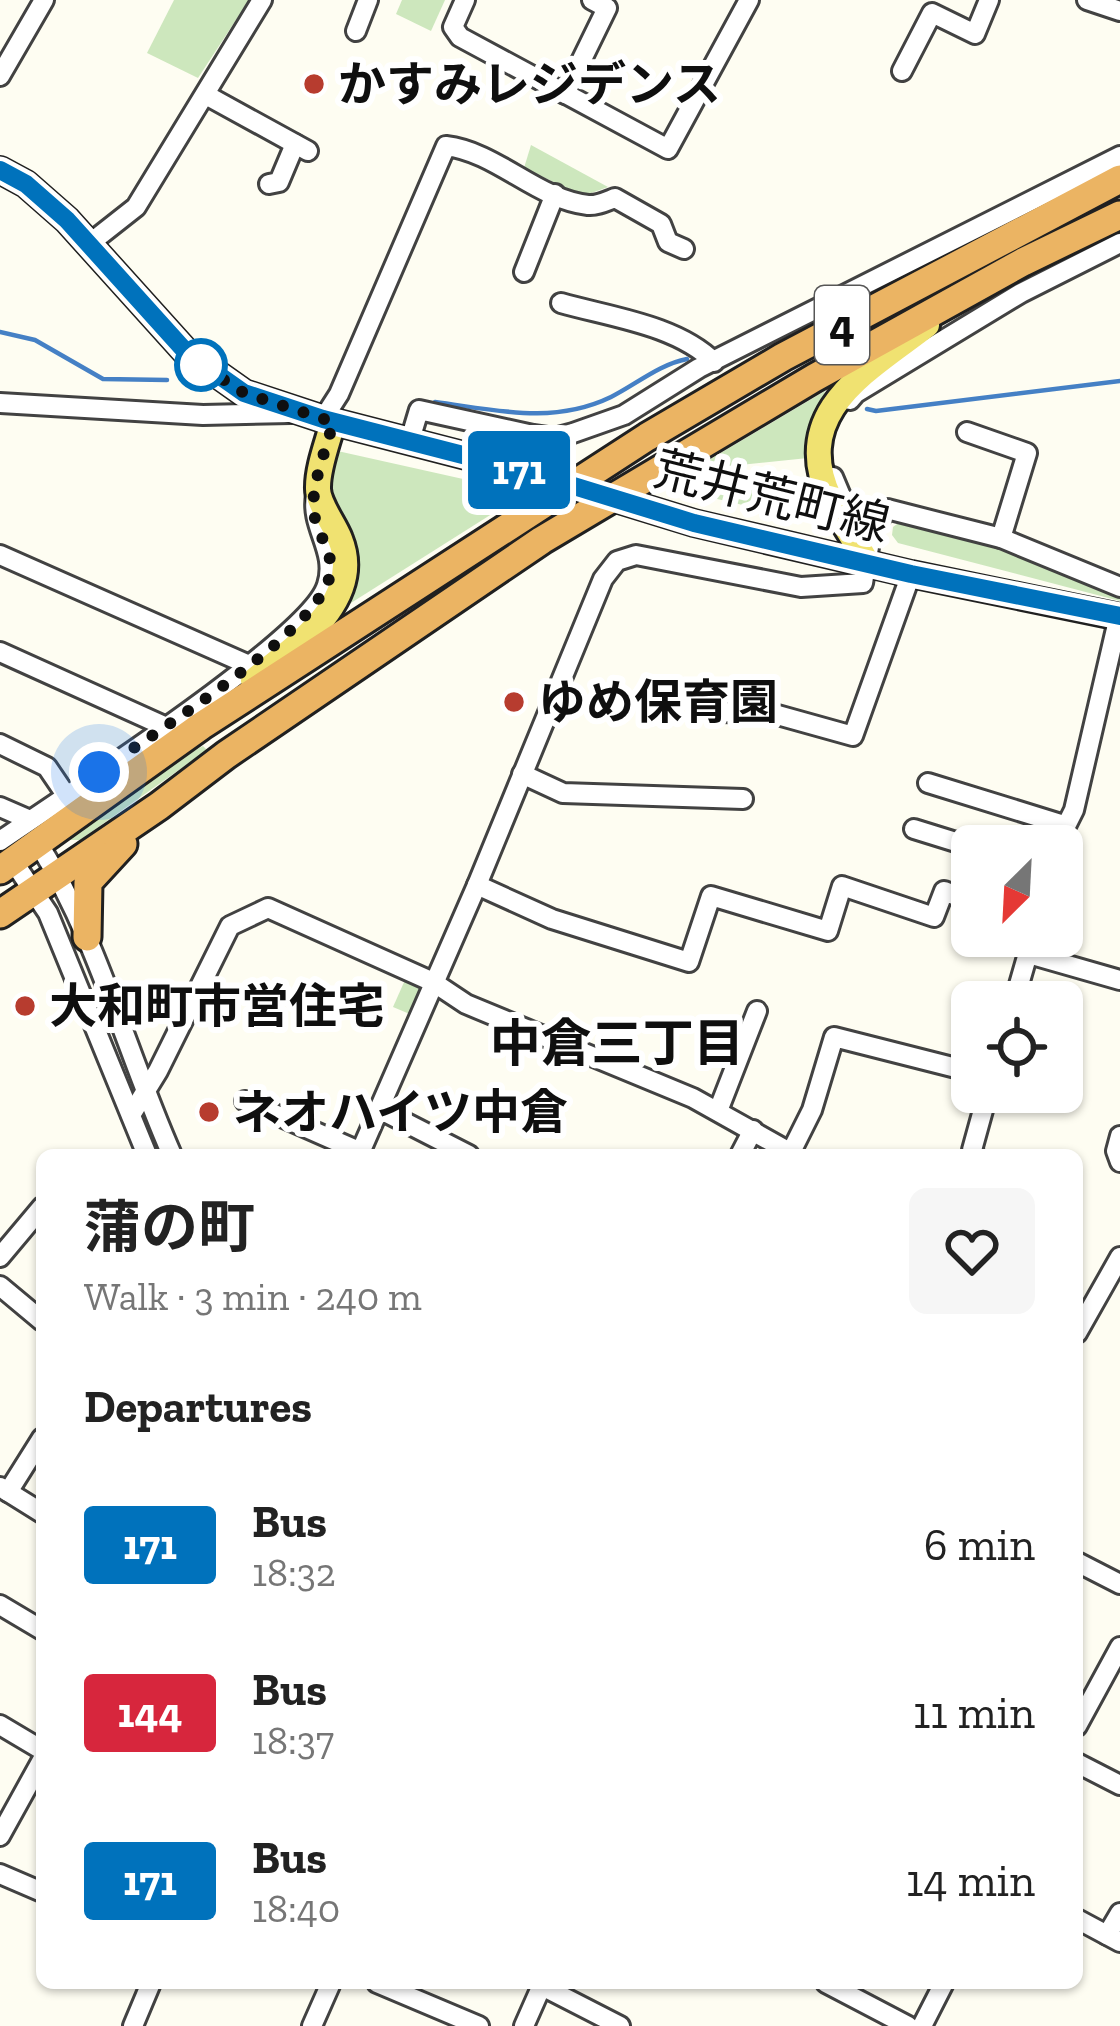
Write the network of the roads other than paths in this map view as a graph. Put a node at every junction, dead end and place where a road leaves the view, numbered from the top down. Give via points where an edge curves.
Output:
1 (44, 0) edge
2 (262, 0) edge
3 (368, 0) edge
4 (466, 0) edge
5 (592, 0) edge
6 (749, 0) edge
7 (989, 0) edge
8 (1087, 0) edge
9 (1120, 11) edge
10 (356, 31) dead end
11 (902, 71) dead end
12 (0, 76) edge
13 (206, 94) junction
14 (565, 94) junction
15 (1120, 156) edge
16 (0, 170) edge
17 (1120, 179) edge
18 (269, 184) dead end
19 (555, 194) junction
20 (1120, 215) edge
21 (1120, 243) edge
22 (89, 244) junction
23 (684, 249) dead end
24 (524, 272) dead end
25 (967, 294) junction
26 (561, 303) dead end
27 (714, 362) junction
28 (746, 362) junction
29 (0, 403) edge
30 (319, 418) junction
31 (967, 432) dead end
32 (410, 440) junction
33 (573, 486) junction
34 (317, 490) junction
35 (611, 498) junction
36 (872, 529) junction
37 (1001, 538) junction
38 (0, 555) edge
39 (868, 564) junction
40 (911, 574) junction
41 (1120, 587) edge
42 (1119, 616) edge
43 (0, 652) edge
44 (250, 665) junction
45 (722, 712) dead end
46 (164, 726) junction
47 (201, 726) junction
48 (0, 745) edge
49 (523, 775) junction
50 (928, 783) dead end
51 (66, 795) junction
52 (743, 799) dead end
53 (159, 806) junction
54 (0, 807) edge
55 (1064, 825) joint
56 (914, 829) dead end
57 (34, 831) junction
58 (951, 840) edge
59 (4, 857) edge
60 (58, 875) junction
61 (477, 885) junction
62 (34, 891) junction
63 (951, 894) edge
64 (0, 914) edge
65 (87, 938) junction
66 (1062, 957) edge
67 (1120, 980) edge
68 (433, 982) junction
69 (757, 1011) dead end
70 (951, 1067) edge
71 (147, 1092) junction
72 (245, 1101) dead end
73 (380, 1109) junction
74 (718, 1112) junction
75 (982, 1113) edge
76 (131, 1114) junction
77 (753, 1130) junction
78 (1120, 1136) edge
79 (169, 1148) edge
80 (138, 1149) edge
81 (349, 1149) edge
82 (362, 1149) edge
83 (458, 1149) edge
84 (743, 1149) edge
85 (787, 1149) edge
86 (796, 1149) edge
87 (972, 1149) edge
88 (1120, 1162) edge
89 (36, 1215) edge
90 (0, 1257) edge
91 (1120, 1257) edge
92 (0, 1286) edge
93 (36, 1316) edge
94 (1083, 1322) edge
95 (36, 1446) edge
96 (4, 1490) edge
97 (36, 1509) edge
98 (1083, 1565) edge
99 (1120, 1584) edge
100 (0, 1604) edge
101 (36, 1626) edge
102 (1120, 1647) edge
103 (1083, 1715) edge
104 (0, 1726) edge
105 (36, 1747) edge
106 (1083, 1766) edge
107 (36, 1771) edge
108 (1120, 1785) edge
109 (0, 1836) edge
110 (0, 1874) edge
111 (36, 1889) edge
112 (1120, 1913) edge
113 (1083, 1921) edge
114 (1114, 1938) edge
115 (149, 1989) edge
116 (328, 1989) edge
117 (391, 1989) edge
118 (541, 1989) edge
119 (552, 1989) edge
120 (837, 1989) edge
121 (941, 1989) edge
122 (133, 2026) edge
123 (312, 2026) edge
124 (479, 2026) edge
125 (524, 2026) edge
126 (620, 2026) edge
127 (908, 2026) edge
128 (922, 2026) edge

1 - 12 street
2 - 13 street
3 - 10 street
4 - 14 street via 453,28 460,38
5 - 14 street via 607,8
6 - 14 street via 668,149
7 - 11 street via 975,34 932,13
8 - 9 street
13 - 18 street via 301,147 279,182
13 - 22 street via 136,208
15 - 28 street
16 - 22 main road, 荒井荒町線 via 42,197
17 - 28 highway, 4
19 - 23 street via 591,206 615,198 661,224 668,242
19 - 24 street
19 - 30 street via 446,146 339,394
20 - 25 highway, 4
21 - 36 street via 1021,292 856,393 839,415 830,464 842,496
22 - 30 main road, 荒井荒町線 via 202,365 244,393
25 - 35 highway, 4
25 - 39 main road via 829,408 819,465
26 - 27 street via 676,337
27 - 28 street
27 - 32 street via 624,415 554,438 419,410
28 - 33 highway, 4
29 - 30 street
30 - 32 main road, 荒井荒町線
30 - 34 main road
31 - 37 street via 1027,453
32 - 33 main road, 荒井荒町線
33 - 35 main road, 荒井荒町線
33 - 47 highway, 4
34 - 44 street via 314,515 331,563 327,586
34 - 47 main road via 345,554 341,591 312,628
35 - 39 main road, 荒井荒町線
35 - 53 highway, 4 via 502,570 481,607 353,689 336,682
36 - 37 street via 887,509
36 - 39 street
37 - 41 street
38 - 44 street
39 - 40 main road, 荒井荒町線
39 - 49 street via 863,583 801,586 635,555 616,561
40 - 42 main road, 荒井荒町線
40 - 45 street via 853,736 774,714
42 - 55 street
43 - 46 street
44 - 46 street
46 - 51 street
47 - 57 highway, 4
48 - 51 street via 47,767
49 - 52 street via 563,793
49 - 61 street
50 - 55 street
51 - 57 street
53 - 60 highway
53 - 65 highway via 88,882
54 - 57 street
56 - 58 street
57 - 59 highway, 4
57 - 60 street
59 - 62 street
60 - 62 highway
60 - 65 street
61 - 63 street via 552,919 689,962 711,896 828,931 842,886 934,917 944,891
61 - 68 street
62 - 64 highway
62 - 76 street
65 - 71 street
66 - 67 street
68 - 71 street via 268,908 230,926
68 - 73 street
68 - 74 street via 466,1004
69 - 74 street
70 - 86 street via 834,1037
71 - 76 street
71 - 79 street
72 - 81 street
73 - 82 street
73 - 83 street
74 - 77 street
75 - 87 street
76 - 80 street
77 - 84 street
77 - 85 street
78 - 88 street
89 - 90 street
91 - 94 street
92 - 93 street
95 - 96 street
96 - 97 street
98 - 99 street
100 - 101 street
102 - 103 street
104 - 105 street
106 - 108 street
107 - 109 street
110 - 111 street
112 - 114 street
113 - 114 street
115 - 122 street
116 - 123 street
117 - 124 street
118 - 125 street
119 - 126 street
120 - 127 street
121 - 128 street

